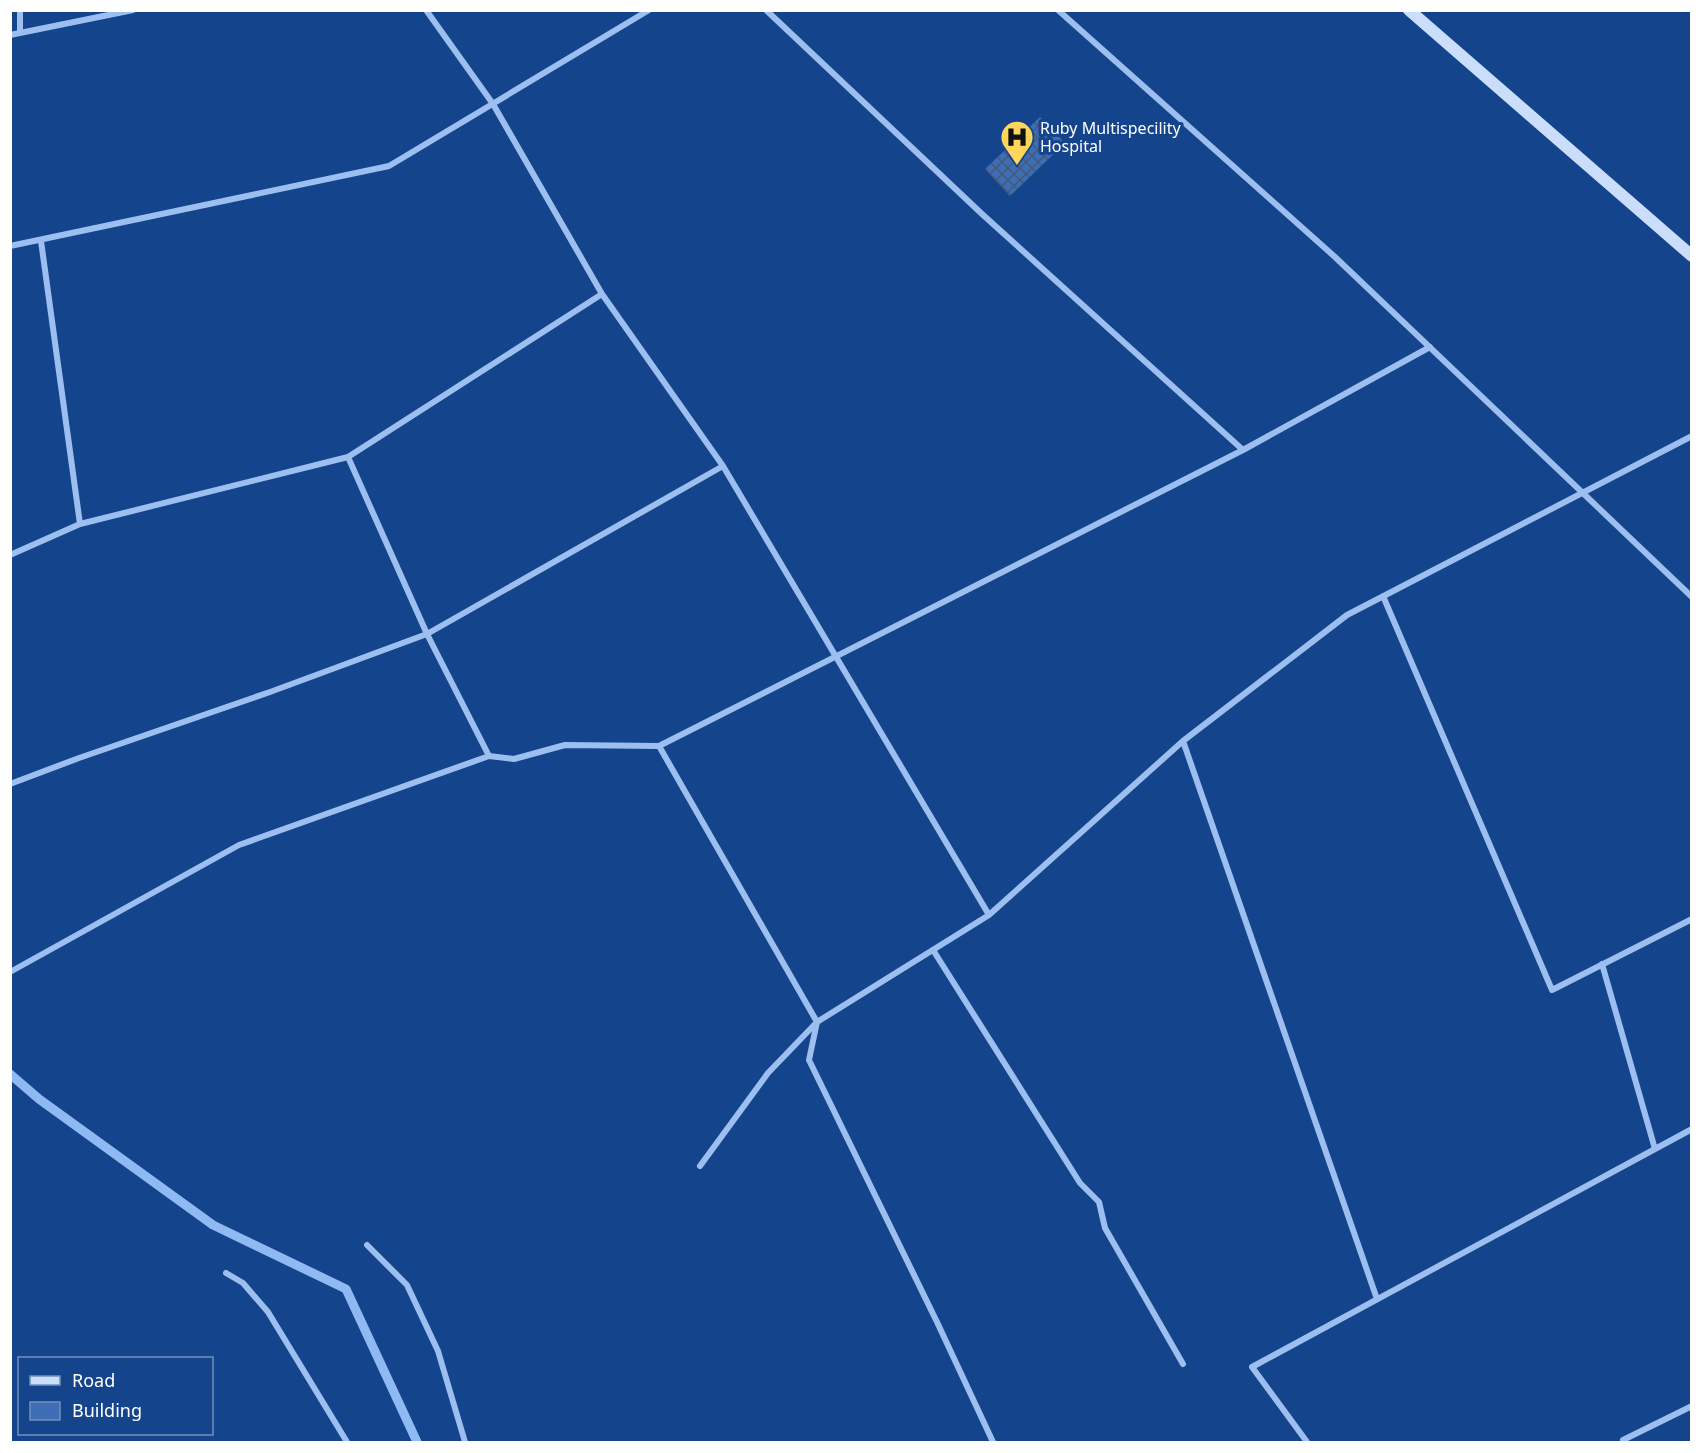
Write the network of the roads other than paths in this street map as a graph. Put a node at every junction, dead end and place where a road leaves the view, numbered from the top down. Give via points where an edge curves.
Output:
1 (20, 10) edge
2 (133, 10) edge
3 (426, 10) edge
4 (649, 10) edge
5 (766, 10) edge
6 (1058, 10) edge
7 (1409, 10) edge
8 (20, 33) junction
9 (10, 34) edge
10 (493, 104) junction
11 (41, 241) junction
12 (10, 246) edge
13 (1692, 256) edge
14 (602, 294) junction
15 (1430, 347) junction
16 (1692, 436) edge
17 (1243, 450) junction
18 (348, 457) junction
19 (723, 466) junction
20 (1582, 492) junction
21 (80, 525) junction
22 (10, 555) edge
23 (1383, 596) junction
24 (1692, 597) edge
25 (427, 634) junction
26 (836, 656) junction
27 (1183, 741) junction
28 (659, 746) junction
29 (489, 756) junction
30 (10, 784) edge
31 (989, 915) junction
32 (1692, 919) edge
33 (933, 950) junction
34 (1602, 964) junction
35 (10, 972) edge
36 (817, 1022) junction
37 (1692, 1129) edge
38 (1654, 1149) junction
39 (700, 1166) dead end
40 (367, 1245) dead end
41 (226, 1273) dead end
42 (1377, 1299) junction
43 (1183, 1364) dead end
44 (1692, 1406) edge
45 (1621, 1442) edge
46 (347, 1443) edge
47 (465, 1443) edge
48 (993, 1443) edge
49 (1307, 1443) edge

1 - 8 street
2 - 8 street
3 - 10 street
4 - 10 street
5 - 17 street via 982,214
6 - 15 street
7 - 13 street
8 - 9 street
10 - 11 street via 389,166
10 - 14 street
11 - 12 street
11 - 21 street
14 - 18 street
14 - 19 street
15 - 17 street
15 - 20 street
16 - 20 street
17 - 26 street
18 - 21 street
18 - 25 street
19 - 25 street
19 - 26 street
20 - 23 street
20 - 24 street
21 - 22 street
23 - 27 street via 1347,615
23 - 34 street via 1552,990
25 - 29 street
25 - 30 street
26 - 28 street
26 - 31 street
27 - 31 street
27 - 42 street
28 - 29 street via 565,745 514,759
28 - 36 street
29 - 35 street via 239,845
31 - 33 street
32 - 34 street
33 - 36 street
33 - 43 street via 1080,1184 1099,1202 1105,1228
34 - 38 street
36 - 39 street via 768,1073
36 - 48 street via 809,1060
37 - 38 street
38 - 42 street
40 - 47 street via 407,1285 438,1351
41 - 46 street via 243,1283 268,1312
42 - 49 street via 1252,1367
44 - 45 street

